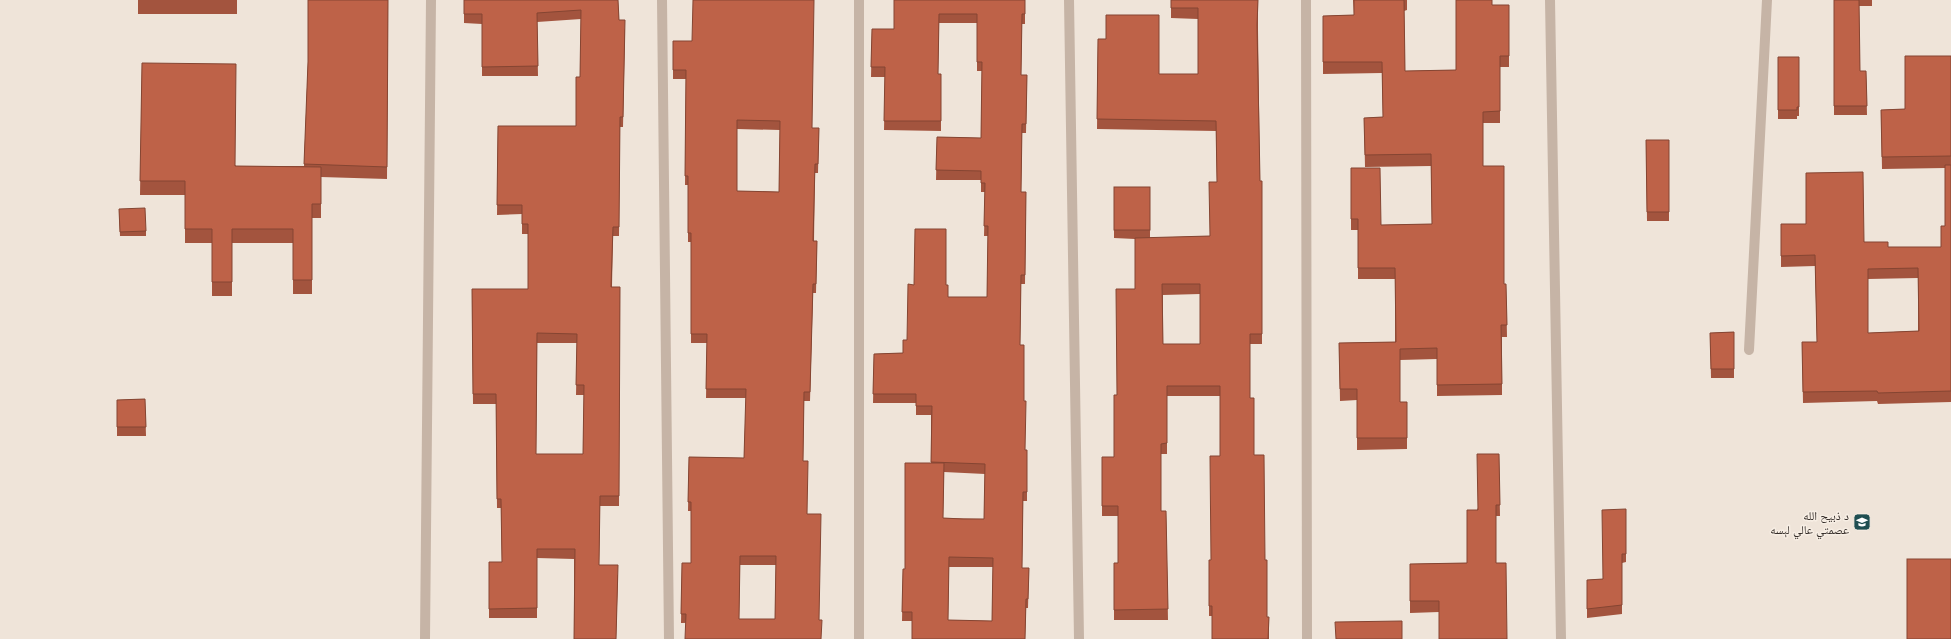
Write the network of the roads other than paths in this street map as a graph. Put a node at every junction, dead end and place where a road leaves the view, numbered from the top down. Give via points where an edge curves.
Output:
1 (431, 0) edge
2 (662, 0) edge
3 (859, 0) edge
4 (1070, 0) edge
5 (1306, 0) edge
6 (1550, 0) edge
7 (1767, 0) edge
8 (1749, 350) dead end
9 (426, 639) edge
10 (669, 639) edge
11 (859, 639) edge
12 (1079, 639) edge
13 (1307, 639) edge
14 (1561, 639) edge

1 - 9 street
2 - 10 street
3 - 11 street
4 - 12 street
5 - 13 street
6 - 14 street
7 - 8 street

